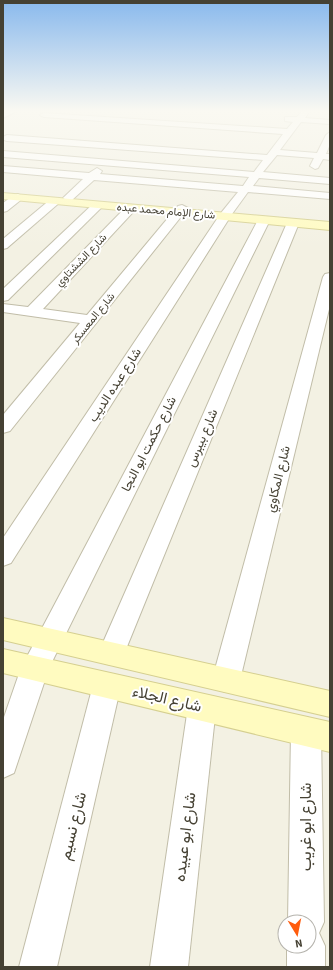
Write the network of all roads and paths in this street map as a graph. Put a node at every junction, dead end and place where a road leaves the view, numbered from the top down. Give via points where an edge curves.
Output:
1 (45, 157) edge
2 (111, 157) edge
3 (268, 157) edge
4 (319, 157) edge
5 (106, 162) junction
6 (315, 166) dead end
7 (3, 169) edge
8 (256, 175) junction
9 (91, 176) junction
10 (330, 181) edge
11 (244, 189) junction
12 (3, 192) edge
13 (3, 196) edge
14 (330, 196) edge
15 (18, 197) junction
16 (68, 198) junction
17 (55, 201) junction
18 (98, 205) junction
19 (131, 208) junction
20 (3, 209) edge
21 (180, 210) junction
22 (226, 215) junction
23 (264, 220) junction
24 (330, 222) edge
25 (293, 223) junction
26 (330, 226) edge
27 (3, 245) edge
28 (330, 277) edge
29 (3, 297) edge
30 (3, 308) edge
31 (32, 312) junction
32 (90, 320) junction
33 (3, 427) edge
34 (3, 556) edge
35 (3, 629) edge
36 (49, 639) junction
37 (111, 654) junction
38 (3, 661) edge
39 (35, 668) junction
40 (226, 680) junction
41 (107, 685) junction
42 (330, 704) edge
43 (202, 707) junction
44 (318, 734) edge
45 (3, 763) edge
46 (307, 914) edge
47 (306, 954) edge
48 (38, 967) edge
49 (170, 967) edge
50 (306, 967) edge

1 - 5 street
2 - 5 street
3 - 8 street, شارع عبده الديب
4 - 6 street
5 - 8 street
5 - 9 street
7 - 9 street
8 - 10 street
8 - 11 street, شارع عبده الديب
9 - 11 street
9 - 16 street
11 - 14 street
11 - 22 street, شارع عبده الديب
12 - 16 street, شارع الإمام محمد عبده
13 - 15 street, شارع الإمام محمد عبده
15 - 17 street, شارع الإمام محمد عبده
15 - 20 street
16 - 21 street, شارع الإمام محمد عبده
17 - 18 street, شارع الإمام محمد عبده
17 - 27 street
18 - 19 street, شارع الإمام محمد عبده
18 - 29 street
19 - 21 street, شارع الإمام محمد عبده
19 - 31 street, شارع الششتاوي
21 - 22 street, شارع الإمام محمد عبده
21 - 32 street, شارع المعسكر
22 - 23 street, شارع الإمام محمد عبده
22 - 24 street, شارع الإمام محمد عبده
22 - 34 street, شارع عبده الديب
23 - 25 street, شارع الإمام محمد عبده
23 - 36 street, شارع حكمت ابو النجا
25 - 26 street, شارع الإمام محمد عبده
25 - 37 street, شارع بيبرس
28 - 40 street, شارع المكاوي
30 - 31 street
31 - 32 street
32 - 33 street, شارع المعسكر
35 - 36 street
36 - 37 street
36 - 39 street, شارع حكمت ابو النجا
37 - 40 street
38 - 39 street, شارع الجلاء
39 - 41 street, شارع الجلاء
39 - 45 street, شارع حكمت ابو النجا
40 - 42 street
41 - 43 street, شارع الجلاء
41 - 48 street, شارع نسيم
43 - 44 street, شارع الجلاء
43 - 49 street, شارع ابو عبيده
44 - 46 street, شارع ابو غريب
47 - 50 street

